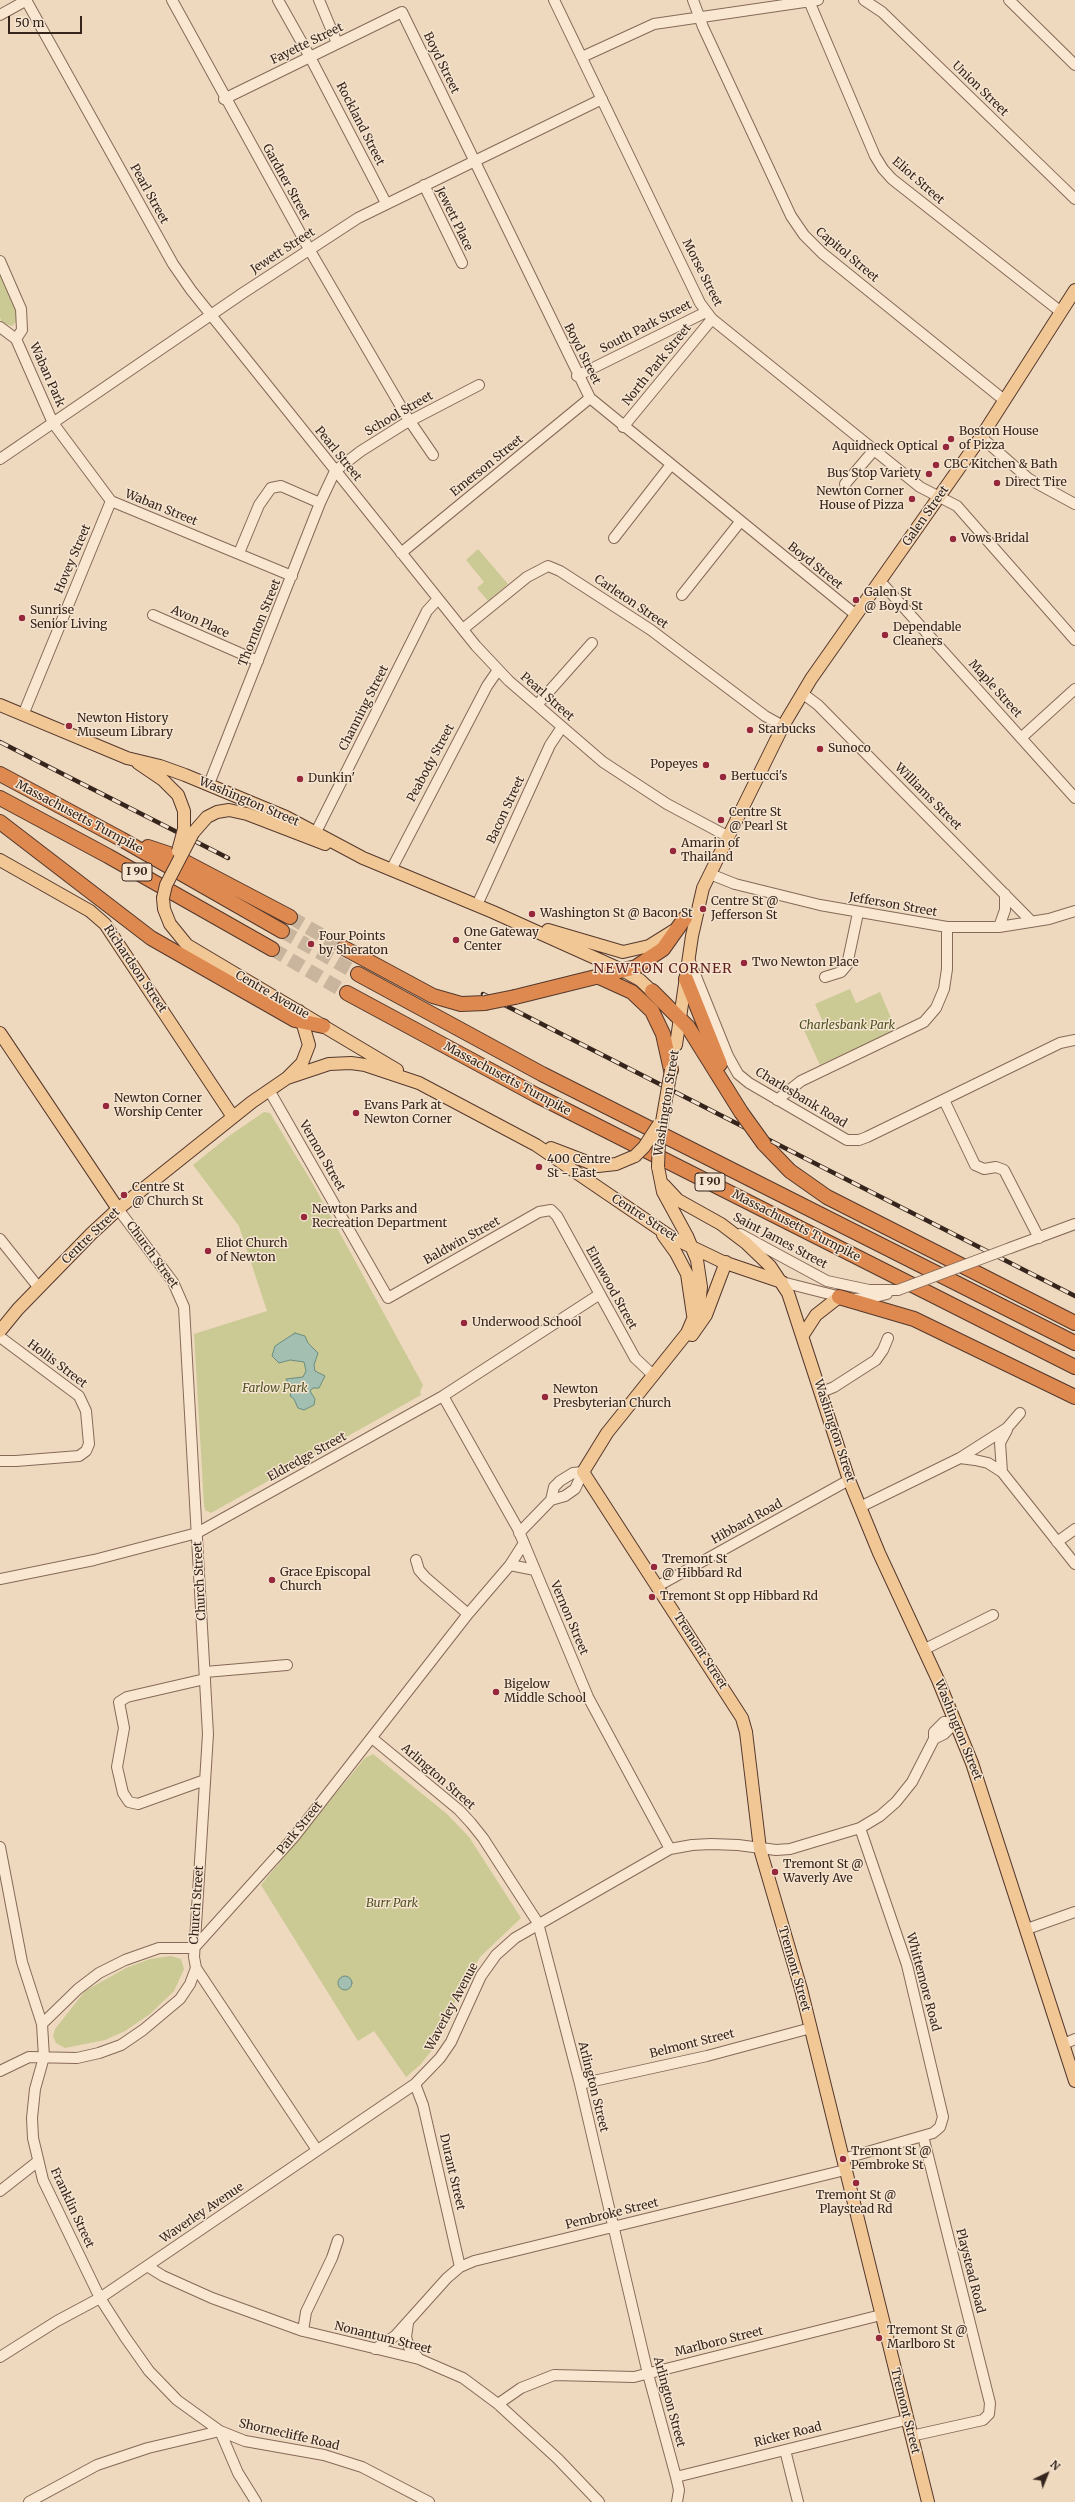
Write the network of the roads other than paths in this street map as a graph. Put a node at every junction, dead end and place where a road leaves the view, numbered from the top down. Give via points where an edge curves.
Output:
1 (27, 0) edge
2 (172, 0) edge
3 (278, 0) edge
4 (319, 0) edge
5 (554, 0) edge
6 (693, 0) edge
7 (864, 0) edge
8 (1008, 0) edge
9 (814, 1) edge
10 (402, 12) joint
11 (0, 15) edge
12 (700, 19) junction
13 (337, 43) junction
14 (310, 57) junction
15 (582, 57) junction
16 (1075, 65) edge
17 (224, 99) junction
18 (602, 99) junction
19 (474, 160) junction
20 (424, 185) junction
21 (1075, 199) edge
22 (386, 203) junction
23 (309, 249) junction
24 (0, 261) edge
25 (462, 263) dead end
26 (1075, 290) edge
27 (1061, 312) junction
28 (709, 315) junction
29 (210, 316) junction
30 (0, 327) edge
31 (16, 339) junction
32 (577, 376) junction
33 (479, 386) dead end
34 (590, 398) junction
35 (1004, 400) junction
36 (410, 421) junction
37 (53, 423) junction
38 (623, 427) junction
39 (981, 437) junction
40 (874, 450) junction
41 (433, 455) dead end
42 (0, 459) edge
43 (670, 466) junction
44 (336, 471) junction
45 (845, 484) dead end
46 (939, 498) junction
47 (111, 501) junction
48 (320, 503) junction
49 (1075, 504) edge
50 (740, 522) junction
51 (614, 538) dead end
52 (239, 553) junction
53 (401, 553) junction
54 (292, 576) junction
55 (880, 581) junction
56 (682, 595) dead end
57 (438, 599) junction
58 (153, 615) dead end
59 (856, 615) junction
60 (463, 629) junction
61 (1075, 640) edge
62 (592, 643) dead end
63 (258, 661) junction
64 (498, 670) junction
65 (1075, 689) edge
66 (802, 693) junction
67 (0, 705) edge
68 (537, 705) junction
69 (23, 715) junction
70 (785, 722) junction
71 (562, 727) junction
72 (1021, 738) junction
73 (126, 758) junction
74 (0, 774) edge
75 (209, 784) junction
76 (0, 798) edge
77 (1075, 798) edge
78 (0, 822) edge
79 (188, 831) junction
80 (316, 832) junction
81 (727, 836) junction
82 (121, 839) junction
83 (363, 858) junction
84 (0, 860) edge
85 (391, 870) junction
86 (710, 874) junction
87 (703, 888) junction
88 (1005, 894) junction
89 (477, 905) junction
90 (1075, 911) edge
91 (493, 912) junction
92 (858, 913) junction
93 (290, 917) tunnel mouth
94 (685, 918) junction
95 (1032, 922) junction
96 (999, 927) junction
97 (948, 928) junction
98 (282, 931) tunnel mouth
99 (344, 948) tunnel mouth
100 (272, 949) tunnel mouth
101 (689, 959) junction
102 (624, 971) junction
103 (358, 974) tunnel mouth
104 (599, 977) junction
105 (825, 977) dead end
106 (686, 979) junction
107 (652, 991) junction
108 (347, 993) tunnel mouth
109 (301, 1016) junction
110 (680, 1018) junction
111 (323, 1026) joint
112 (0, 1032) edge
113 (1075, 1040) edge
114 (676, 1045) junction
115 (671, 1070) junction
116 (287, 1078) junction
117 (419, 1083) junction
118 (269, 1090) junction
119 (728, 1091) junction
120 (777, 1100) junction
121 (944, 1100) junction
122 (233, 1117) junction
123 (663, 1118) junction
124 (516, 1134) junction
125 (658, 1167) junction
126 (118, 1209) junction
127 (548, 1210) joint
128 (720, 1224) junction
129 (1075, 1224) edge
130 (658, 1228) junction
131 (1039, 1238) junction
132 (0, 1239) edge
133 (692, 1248) junction
134 (726, 1262) junction
135 (782, 1282) junction
136 (39, 1288) junction
137 (898, 1290) junction
138 (600, 1294) junction
139 (839, 1297) junction
140 (388, 1298) joint
141 (693, 1322) junction
142 (1075, 1323) edge
143 (0, 1331) edge
144 (803, 1335) junction
145 (0, 1337) edge
146 (888, 1338) dead end
147 (1075, 1343) edge
148 (675, 1349) junction
149 (1075, 1367) edge
150 (653, 1375) junction
151 (822, 1392) junction
152 (443, 1396) junction
153 (1075, 1397) edge
154 (1020, 1413) dead end
155 (1007, 1428) junction
156 (960, 1458) junction
157 (0, 1460) edge
158 (583, 1472) junction
159 (1002, 1472) junction
160 (849, 1480) junction
161 (550, 1500) junction
162 (860, 1507) junction
163 (1075, 1529) edge
164 (197, 1533) junction
165 (519, 1533) junction
166 (1057, 1542) junction
167 (524, 1543) junction
168 (416, 1560) dead end
169 (1075, 1564) edge
170 (510, 1565) junction
171 (535, 1570) junction
172 (0, 1579) edge
173 (658, 1586) junction
174 (468, 1614) junction
175 (993, 1615) dead end
176 (925, 1649) junction
177 (287, 1665) dead end
178 (205, 1676) junction
179 (956, 1722) junction
180 (372, 1738) junction
181 (205, 1780) junction
182 (860, 1828) junction
183 (0, 1847) edge
184 (670, 1849) junction
185 (760, 1849) junction
186 (1075, 1912) edge
187 (538, 1923) junction
188 (1027, 1929) junction
189 (194, 1948) junction
190 (196, 1968) junction
191 (42, 2024) junction
192 (811, 2028) junction
193 (1070, 2042) edge
194 (44, 2057) junction
195 (0, 2071) edge
196 (1075, 2081) edge
197 (415, 2084) junction
198 (580, 2084) junction
199 (923, 2136) junction
200 (317, 2150) junction
201 (37, 2162) junction
202 (844, 2165) junction
203 (0, 2190) edge
204 (613, 2226) junction
205 (338, 2240) dead end
206 (147, 2266) junction
207 (460, 2267) junction
208 (100, 2298) junction
209 (881, 2315) junction
210 (408, 2323) junction
211 (303, 2332) junction
212 (375, 2349) junction
213 (0, 2357) edge
214 (419, 2359) junction
215 (648, 2374) junction
216 (498, 2404) junction
217 (906, 2420) junction
218 (220, 2431) junction
219 (911, 2436) junction
220 (785, 2450) junction
221 (676, 2477) junction
222 (29, 2502) edge
223 (256, 2502) edge
224 (429, 2502) edge
225 (599, 2502) edge
226 (677, 2502) edge
227 (798, 2502) edge
228 (928, 2502) edge

1 - 11 street
1 - 29 street, Pearl Street via 173,264
2 - 17 street, Gardner Street
3 - 14 street, Rockland Street
4 - 13 street
5 - 15 street, Morse Street
6 - 12 street, Capitol Street
7 - 21 street, Union Street via 882,12
8 - 16 street
9 - 12 street
9 - 27 street, Eliot Street via 875,156 883,169 898,184
10 - 13 street, Fayette Street
10 - 19 street, Boyd Street
12 - 15 street via 645,26
12 - 35 street, Capitol Street via 791,216 804,235 828,258
13 - 14 street, Fayette Street
14 - 17 street, Fayette Street
14 - 22 street, Rockland Street
15 - 18 street, Morse Street
17 - 23 street, Gardner Street
18 - 19 street, Jewett Street
18 - 28 street, Morse Street
19 - 20 street, Jewett Street
19 - 32 street, Boyd Street
20 - 22 street, Jewett Street
20 - 25 street, Jewett Place
22 - 23 street, Jewett Street
23 - 29 street, Jewett Street
23 - 36 street, Gardner Street
24 - 31 street, Waban Park via 21,308 22,330
26 - 27 main road, Galen Street
27 - 35 main road, Galen Street
28 - 32 street, South Park Street
28 - 38 street, North Park Street
28 - 40 street, Morse Street
29 - 37 street, Jewett Street
29 - 44 street, Pearl Street
30 - 31 street, Waban Park
31 - 37 street, Waban Park
32 - 34 street, Boyd Street
33 - 36 street, School Street
34 - 38 street, Boyd Street
34 - 53 street, Emerson Street
35 - 39 main road, Galen Street
36 - 41 street, Gardner Street
36 - 44 street, School Street via 361,451
37 - 42 street, Jewett Street
37 - 47 street, Waban Street
38 - 43 street, Boyd Street
39 - 46 main road, Galen Street
39 - 49 street via 1029,479
40 - 45 street
40 - 46 street, Morse Street via 920,487
43 - 50 street, Boyd Street
43 - 51 street
44 - 48 street, Thornton Street
44 - 53 street, Pearl Street
46 - 55 main road, Galen Street
46 - 61 street, Morse Street via 957,506
47 - 52 street, Waban Street
47 - 69 street, Hovey Street
48 - 52 street via 282,486 271,488 260,505
48 - 54 street, Thornton Street
50 - 56 street
50 - 59 street, Boyd Street
52 - 54 street, Waban Street
53 - 57 street, Pearl Street
54 - 63 street, Thornton Street
55 - 59 main road, Galen Street
55 - 72 street, Maple Street
57 - 60 street, Pearl Street
57 - 80 street, Channing Street via 427,611
58 - 63 street, Avon Place
59 - 66 main road, Galen Street
60 - 64 street, Pearl Street
60 - 70 street, Carleton Street via 527,577 548,566 560,571 651,630 765,716
62 - 68 street
63 - 75 street, Thornton Street
64 - 68 street, Pearl Street
64 - 85 street, Peabody Street via 487,686
65 - 72 street
66 - 70 main road, Galen Street
66 - 88 street, Williams Street via 818,705
67 - 69 main road, Washington Street
68 - 71 street, Pearl Street
69 - 73 main road, Washington Street
70 - 81 main road
71 - 81 street, Pearl Street via 626,778
71 - 89 street, Bacon Street via 550,745
72 - 77 street, Maple Street
73 - 75 main road, Washington Street via 160,766
73 - 79 main road via 155,774 178,795
74 - 82 highway, Massachusetts Turnpike / I 90
75 - 80 main road, Washington Street
76 - 100 highway, Massachusetts Turnpike / I 90
78 - 109 highway via 151,938 294,1020
79 - 83 main road, Centre Avenue via 209,815 220,811 235,811
79 - 109 main road, Centre Avenue, bridge via 164,898 168,920 183,941
80 - 83 main road, Washington Street
81 - 86 main road
82 - 93 highway via 172,855
82 - 98 highway, Massachusetts Turnpike / I 90
83 - 85 main road, Washington Street
84 - 122 main road, Richardson Street via 90,912 105,924
85 - 89 main road, Washington Street
86 - 87 main road
86 - 92 street, Jefferson Street via 735,884
87 - 94 main road, Washington Street
87 - 101 main road
88 - 95 street, Williams Street
88 - 96 street via 1005,910
89 - 91 main road, Washington Street
90 - 95 street, Jefferson Street
91 - 94 main road, Washington Street via 623,952 658,942
91 - 102 main road, Washington Street
92 - 97 street, Jefferson Street
92 - 105 street via 847,965 841,972
94 - 102 highway via 659,953 642,964
95 - 96 street, Jefferson Street
96 - 97 street, Jefferson Street
97 - 120 street via 944,989 936,1008 924,1022 801,1081
99 - 104 highway, bridge via 433,996 466,1004 515,997
101 - 106 main road
101 - 120 street, Charlesbank Road via 736,1070 746,1081
102 - 104 highway
102 - 107 main road, Washington Street
103 - 147 highway, Massachusetts Turnpike / I 90 via 542,1074
104 - 115 highway via 632,992 652,1011 663,1034
106 - 110 main road
106 - 119 highway
107 - 110 highway
107 - 114 main road, Washington Street via 670,1015
108 - 149 highway, Massachusetts Turnpike / I 90 via 549,1101
109 - 111 highway
109 - 116 main road, Centre Street via 309,1039 308,1053
110 - 114 main road
110 - 119 highway via 700,1043
111 - 117 main road
112 - 126 main road, Church Street
113 - 121 street, Charlesbank Road via 1060,1043
114 - 115 main road, Washington Street
115 - 123 main road, Washington Street, bridge
116 - 117 main road, Centre Street via 329,1064 352,1063 366,1065
116 - 118 main road, Centre Street
117 - 124 main road, Centre Street
118 - 122 main road, Centre Street
118 - 140 street, Vernon Street
119 - 142 highway, bridge via 764,1144 794,1174 827,1197
120 - 121 street, Charlesbank Road via 838,1136 855,1140 867,1137
121 - 131 street via 976,1165 984,1170 996,1167 1004,1170
122 - 126 main road, Centre Street
123 - 124 main road, Centre Street, bridge via 635,1156 612,1165 594,1166
123 - 125 main road, Washington Street, bridge
124 - 130 main road, Centre Street via 568,1166
125 - 128 main road, Washington Street via 663,1183 674,1196
125 - 133 main road via 663,1192
126 - 136 main road, Centre Street
126 - 164 street, Church Street via 173,1282 184,1307
127 - 138 street, Elmwood Street via 557,1216
127 - 140 street, Baldwin Street
128 - 135 main road, Washington Street via 756,1252
128 - 137 street, Saint James Street via 827,1281 874,1291
129 - 131 street, Saint James Street
130 - 133 main road, Centre Street
130 - 141 main road via 672,1247 686,1274 692,1298
131 - 137 street, Saint James Street, bridge
132 - 136 street
133 - 134 main road, Centre Street
133 - 141 main road via 698,1265 701,1287 699,1305
134 - 135 main road, Centre Street
134 - 148 main road via 703,1321 691,1336
135 - 139 street, Saint James Street
135 - 144 main road, Washington Street
136 - 143 main road, Centre Street
137 - 139 street, Saint James Street via 871,1298
138 - 150 street, Elmwood Street via 634,1358
138 - 152 street, Eldredge Street
139 - 144 main road via 816,1315
139 - 153 highway via 918,1321
141 - 148 main road
144 - 151 main road, Washington Street
145 - 157 street, Hollis Street via 79,1396 86,1411 88,1444 86,1451 79,1456
146 - 151 street via 876,1360
148 - 150 main road
150 - 158 main road via 607,1433
151 - 160 main road, Washington Street
152 - 164 street, Eldredge Street
152 - 165 street, Vernon Street
154 - 155 street
155 - 156 street
155 - 159 street via 1000,1443
156 - 159 street via 988,1463
156 - 162 street
158 - 161 street via 575,1489 565,1496
158 - 161 street via 573,1473 560,1481 554,1488
158 - 173 main road, Tremont Street
159 - 166 street
160 - 162 main road, Washington Street
160 - 173 street, Hibbard Road
161 - 165 street
162 - 176 main road, Washington Street
163 - 166 street
164 - 172 street, Eldredge Street via 94,1560
164 - 178 street, Church Street
165 - 167 street, Vernon Street
166 - 169 street
167 - 170 street, Park Street
167 - 171 street, Vernon Street
168 - 174 street via 419,1570 425,1577
170 - 171 street
170 - 174 street, Park Street
171 - 184 street, Vernon Street via 598,1718
173 - 185 main road, Tremont Street via 742,1718 746,1732
174 - 180 street, Park Street
175 - 176 street
176 - 179 main road, Washington Street
177 - 178 street
178 - 181 street, Church Street via 208,1734
178 - 181 street via 127,1697 119,1702 124,1728 117,1767 123,1793 129,1802 138,1804
179 - 182 street, Waverley Avenue via 944,1734 934,1739 912,1782 896,1802
179 - 188 main road, Washington Street
180 - 187 street, Arlington Street via 459,1810 471,1823
180 - 189 street, Park Street via 294,1837
181 - 189 street, Church Street
182 - 185 street, Waverley Avenue via 790,1849
182 - 199 street, Whittemore Road via 907,1965 941,2104 943,2117 940,2127
183 - 191 street, Franklin Street via 22,1962
184 - 185 street, Waverley Avenue via 710,1844
184 - 187 street, Waverley Avenue
185 - 192 main road, Tremont Street
186 - 188 street
187 - 197 street, Waverley Avenue via 515,1938 496,1955 481,1976 451,2042 433,2067
187 - 198 street, Arlington Street
188 - 193 main road, Washington Street
189 - 190 street, Church Street
189 - 191 street via 159,1948 125,1960 99,1973 78,1989
190 - 194 street via 190,1984 180,1999 121,2045 77,2058
190 - 200 street, Church Street
191 - 194 street, Franklin Street
192 - 198 street, Belmont Street via 707,2056
192 - 202 main road, Tremont Street
193 - 196 main road, Washington Street
194 - 195 street via 29,2058
194 - 201 street, Franklin Street via 32,2103 32,2138
197 - 200 street, Waverley Avenue
197 - 207 street, Durant Street via 423,2105
198 - 204 street, Arlington Street
199 - 202 street
199 - 219 street, Playstead Road via 990,2403 989,2414 983,2420
200 - 206 street, Waverley Avenue
201 - 203 street
201 - 208 street, Franklin Street via 51,2200
202 - 204 street, Pembroke Street
202 - 209 main road, Tremont Street
204 - 207 street, Pembroke Street via 474,2261
204 - 215 street, Arlington Street
205 - 211 street via 306,2312
206 - 208 street, Waverley Avenue
206 - 211 street, Nonantum Street via 212,2298
207 - 210 street, Pembroke Street via 447,2278
208 - 213 street, Waverley Avenue via 57,2321
208 - 218 street, Franklin Street via 149,2371 177,2400
209 - 215 street, Marlboro Street
209 - 217 main road, Tremont Street
210 - 212 street, Pembroke Street via 387,2343
210 - 214 street via 406,2337 409,2347
211 - 212 street, Nonantum Street
212 - 214 street, Nonantum Street
214 - 216 street, Nonantum Street via 463,2378
215 - 216 street, Marlboro Street via 620,2378 554,2374 526,2386
215 - 221 street, Arlington Street
216 - 225 street, Nonantum Street via 558,2459
217 - 219 main road, Tremont Street
217 - 220 street, Ricker Road
218 - 222 street, Shornecliffe Road via 148,2448 97,2465
218 - 223 street via 238,2473
218 - 224 street, Shornecliffe Road via 245,2441 324,2455 362,2466
219 - 228 main road, Tremont Street
220 - 221 street, Ricker Road
220 - 227 street
221 - 226 street, Arlington Street via 679,2490

